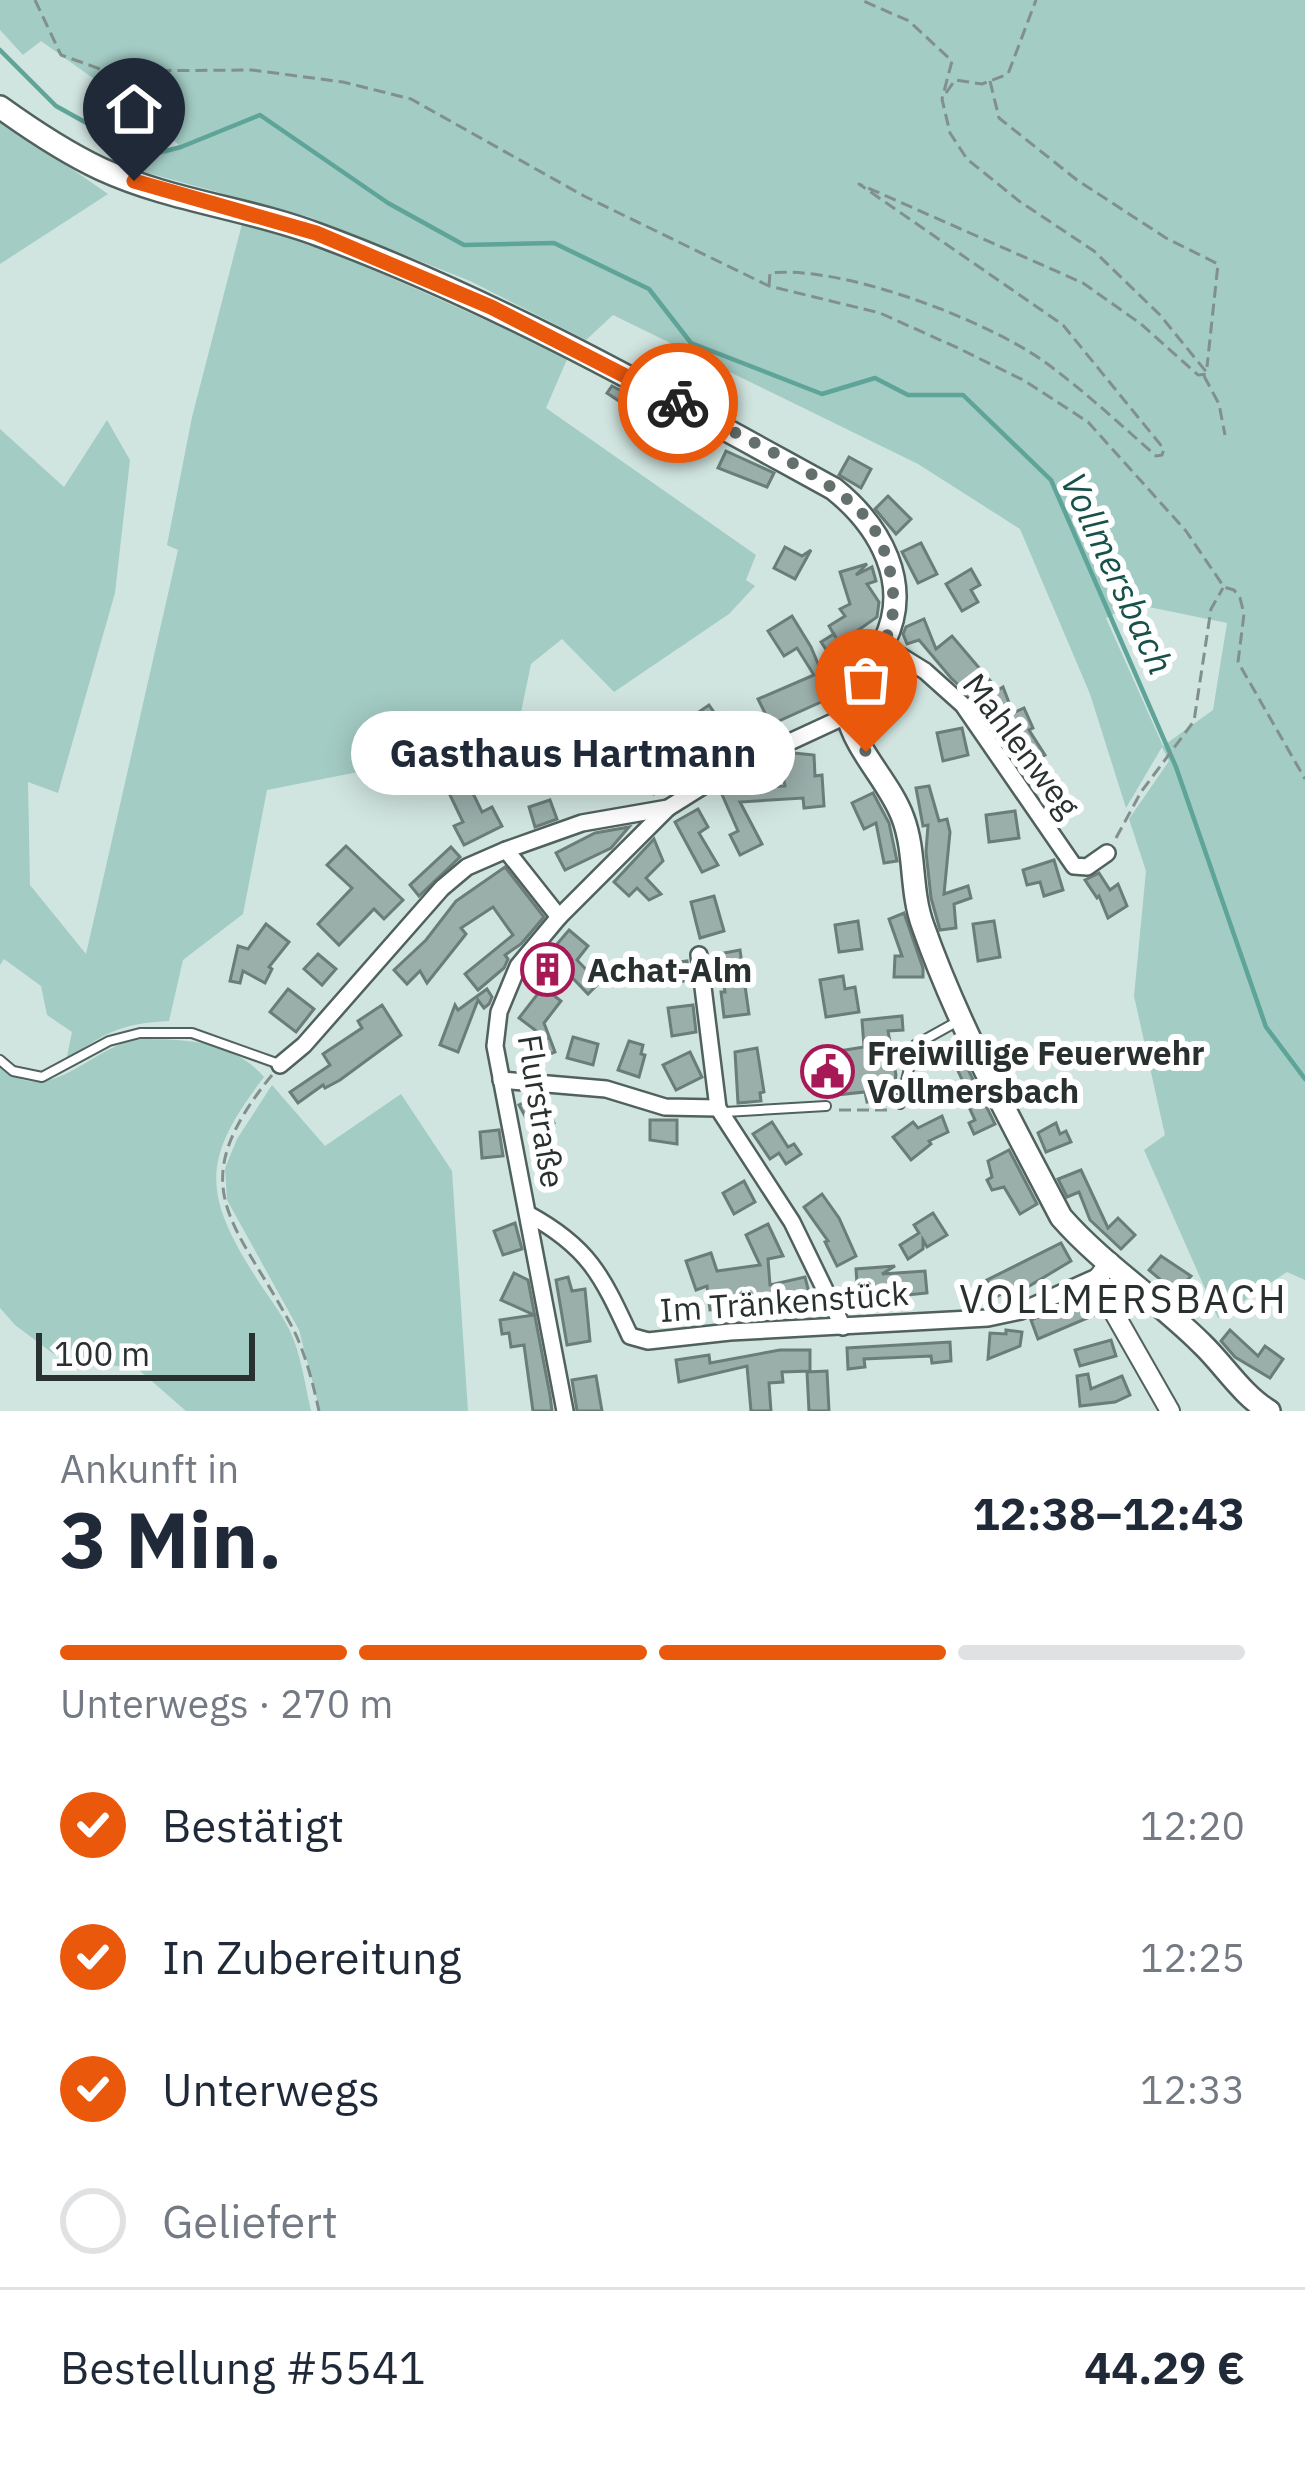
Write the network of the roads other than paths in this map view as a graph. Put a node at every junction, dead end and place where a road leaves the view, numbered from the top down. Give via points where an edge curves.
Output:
1 (0, 107) edge
2 (883, 645) junction
3 (848, 715) junction
4 (668, 808) junction
5 (506, 850) junction
6 (1107, 853) road end
7 (559, 917) junction
8 (699, 955) dead end
9 (963, 1019) junction
10 (0, 1060) edge
11 (280, 1065) joint
12 (501, 1080) junction
13 (900, 1104) road end
14 (826, 1106) road end
15 (718, 1108) junction
16 (528, 1214) junction
17 (1105, 1269) junction
18 (843, 1327) junction
19 (565, 1411) edge
20 (1170, 1411) edge
21 (1269, 1411) edge

1 - 2 main road via 102,170 316,233 491,307 834,489 875,529 888,561 894,616
2 - 3 main road via 851,688
2 - 6 street, Mahlenweg via 963,705 1074,866 1088,867
3 - 4 street
3 - 9 main road via 894,793 910,836 922,926
4 - 5 street via 582,823
4 - 7 street, Flurstraße
5 - 7 street
5 - 11 street via 442,888
7 - 12 street, Flurstraße via 518,966 500,1012
8 - 15 street
9 - 13 lane via 915,1045
9 - 17 main road via 1060,1217
10 - 11 lane via 42,1077 110,1041 192,1033
12 - 15 street
12 - 16 street, Flurstraße
14 - 15 lane
15 - 18 street via 792,1222
16 - 18 street, Im Tränkenstück via 594,1264 630,1336
16 - 19 street, Flurstraße
17 - 18 street, Im Tränkenstück via 1021,1311
17 - 20 street via 1105,1297
17 - 21 main road via 1204,1345

